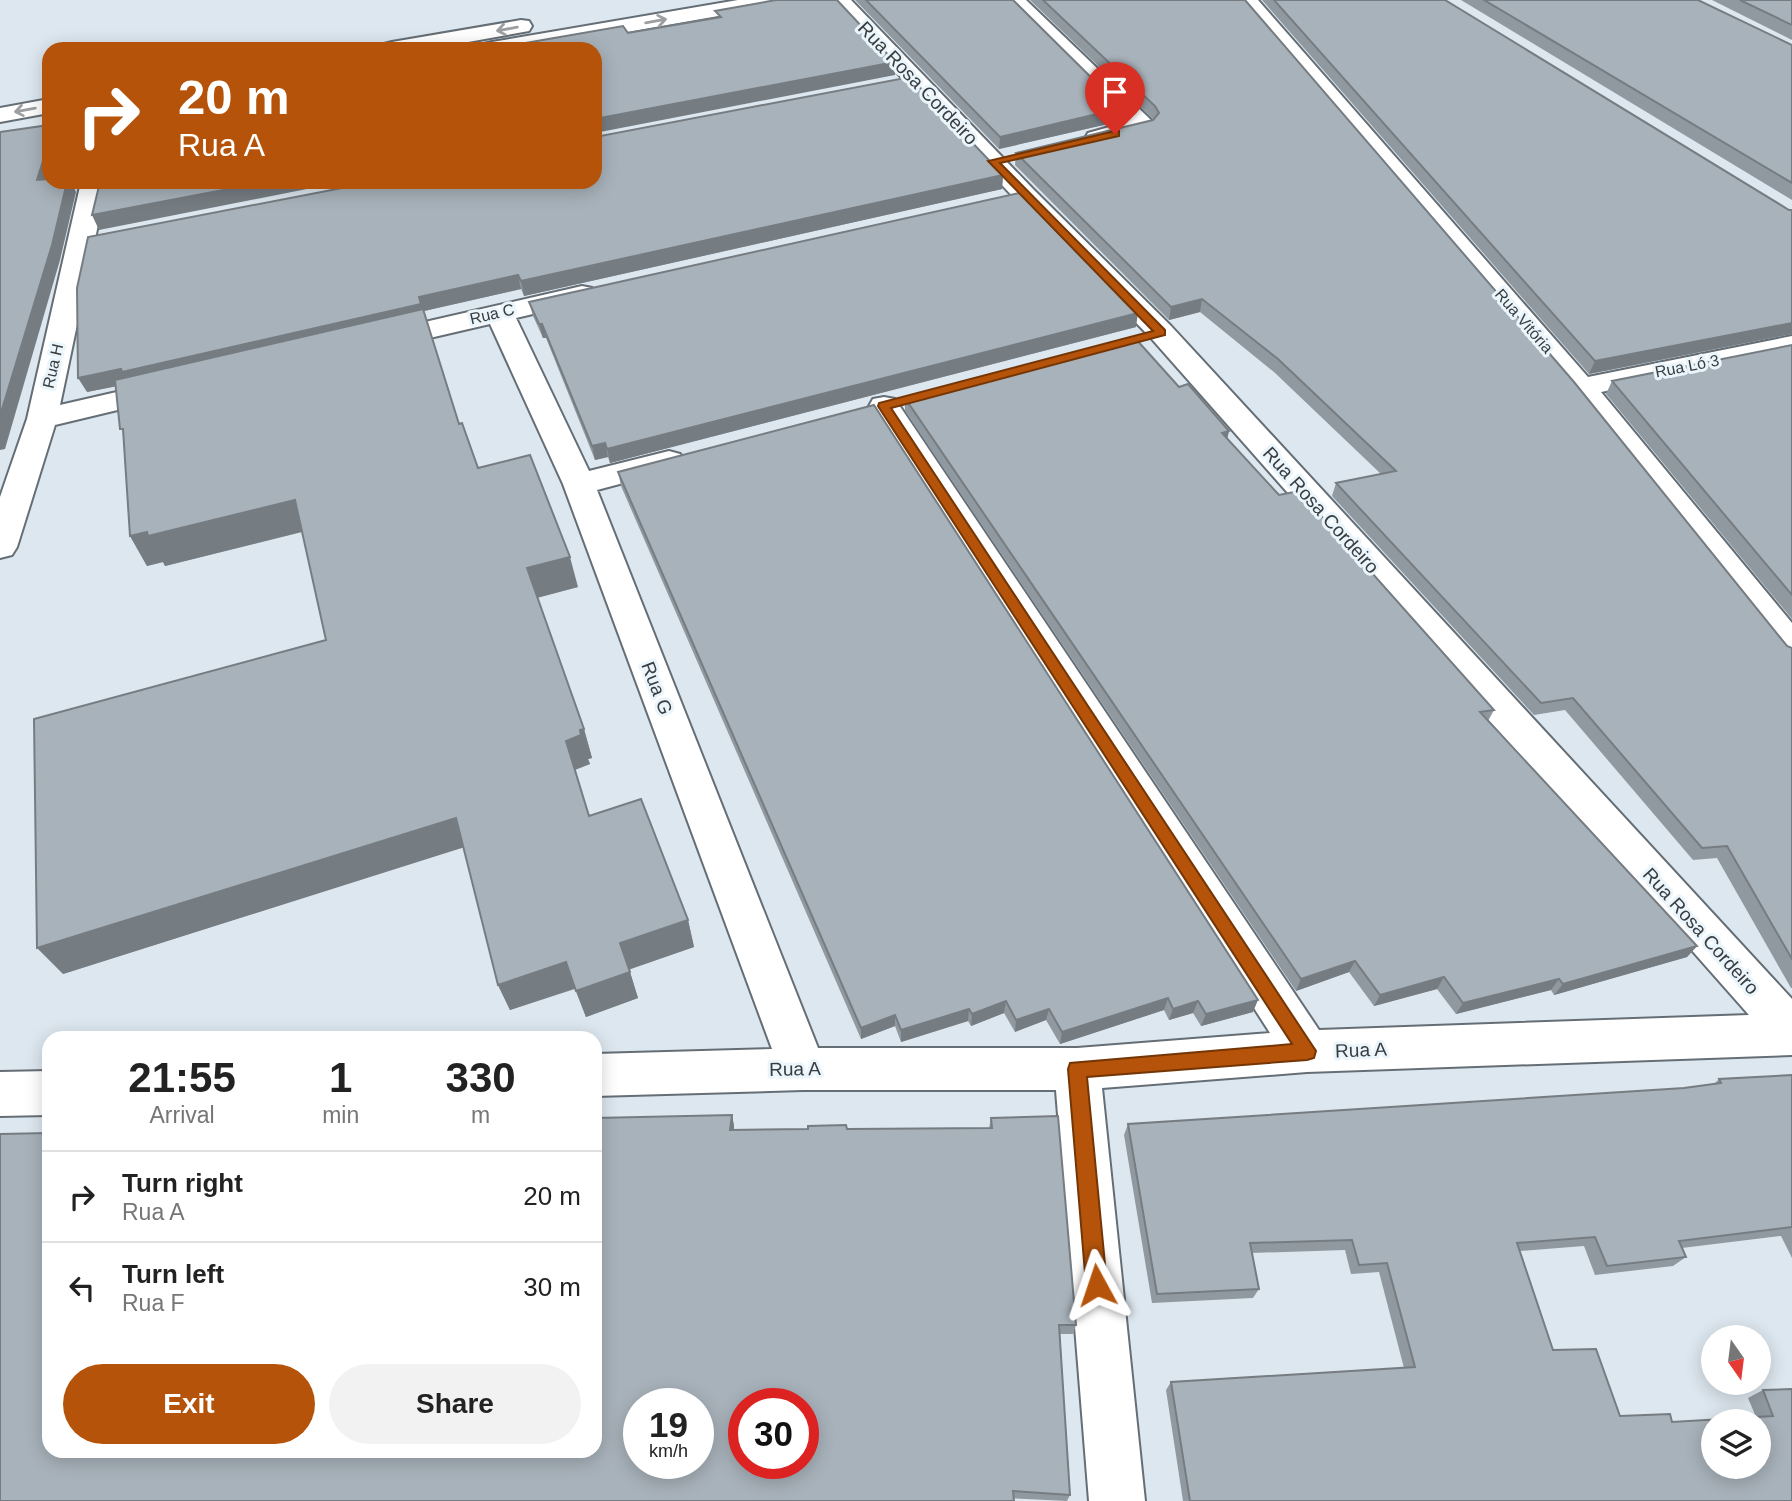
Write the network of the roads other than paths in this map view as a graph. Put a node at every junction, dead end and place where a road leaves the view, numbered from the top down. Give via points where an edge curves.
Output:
1 (671, 0) edge
2 (775, 0) edge
3 (839, 0) edge
4 (1014, 0) edge
5 (1247, 0) edge
6 (746, 3) edge
7 (432, 42) edge
8 (531, 42) edge
9 (42, 107) edge
10 (0, 114) edge
11 (42, 126) edge
12 (0, 133) edge
13 (1073, 143) edge
14 (94, 189) edge
15 (607, 288) edge
16 (499, 312) junction
17 (1792, 345) edge
18 (351, 347) edge
19 (190, 384) edge
20 (1581, 387) junction
21 (884, 406) dead end
22 (42, 419) junction
23 (699, 454) edge
24 (579, 484) junction
25 (0, 547) edge
26 (1792, 649) edge
27 (1792, 1033) edge
28 (1307, 1051) junction
29 (803, 1069) junction
30 (1077, 1069) junction
31 (602, 1075) edge
32 (42, 1093) edge
33 (0, 1094) edge
34 (1117, 1501) edge

1 -> 7 street
2 - 6 street
3 - 27 street, Rua Rosa Cordeiro via 886,50 904,82 1006,158 1011,198 1148,336
4 - 13 street via 1143,125
5 - 20 street, Rua Vitória
8 -> 6 street
9 -> 10 street
11 - 12 street
14 - 22 street, Rua H via 94,241
15 - 16 street, Rua C
16 - 18 street, Rua C
16 - 24 street, Rua G
17 - 20 street, Rua Ló 3
19 - 22 street
20 - 26 street, Rua Vitória
21 - 28 street
22 - 25 street, Rua H
23 - 24 street
24 - 29 street, Rua G
27 - 28 street, Rua A
28 - 30 street, Rua A
29 - 30 street, Rua A
29 - 31 street, Rua A
30 - 34 street
32 - 33 street

